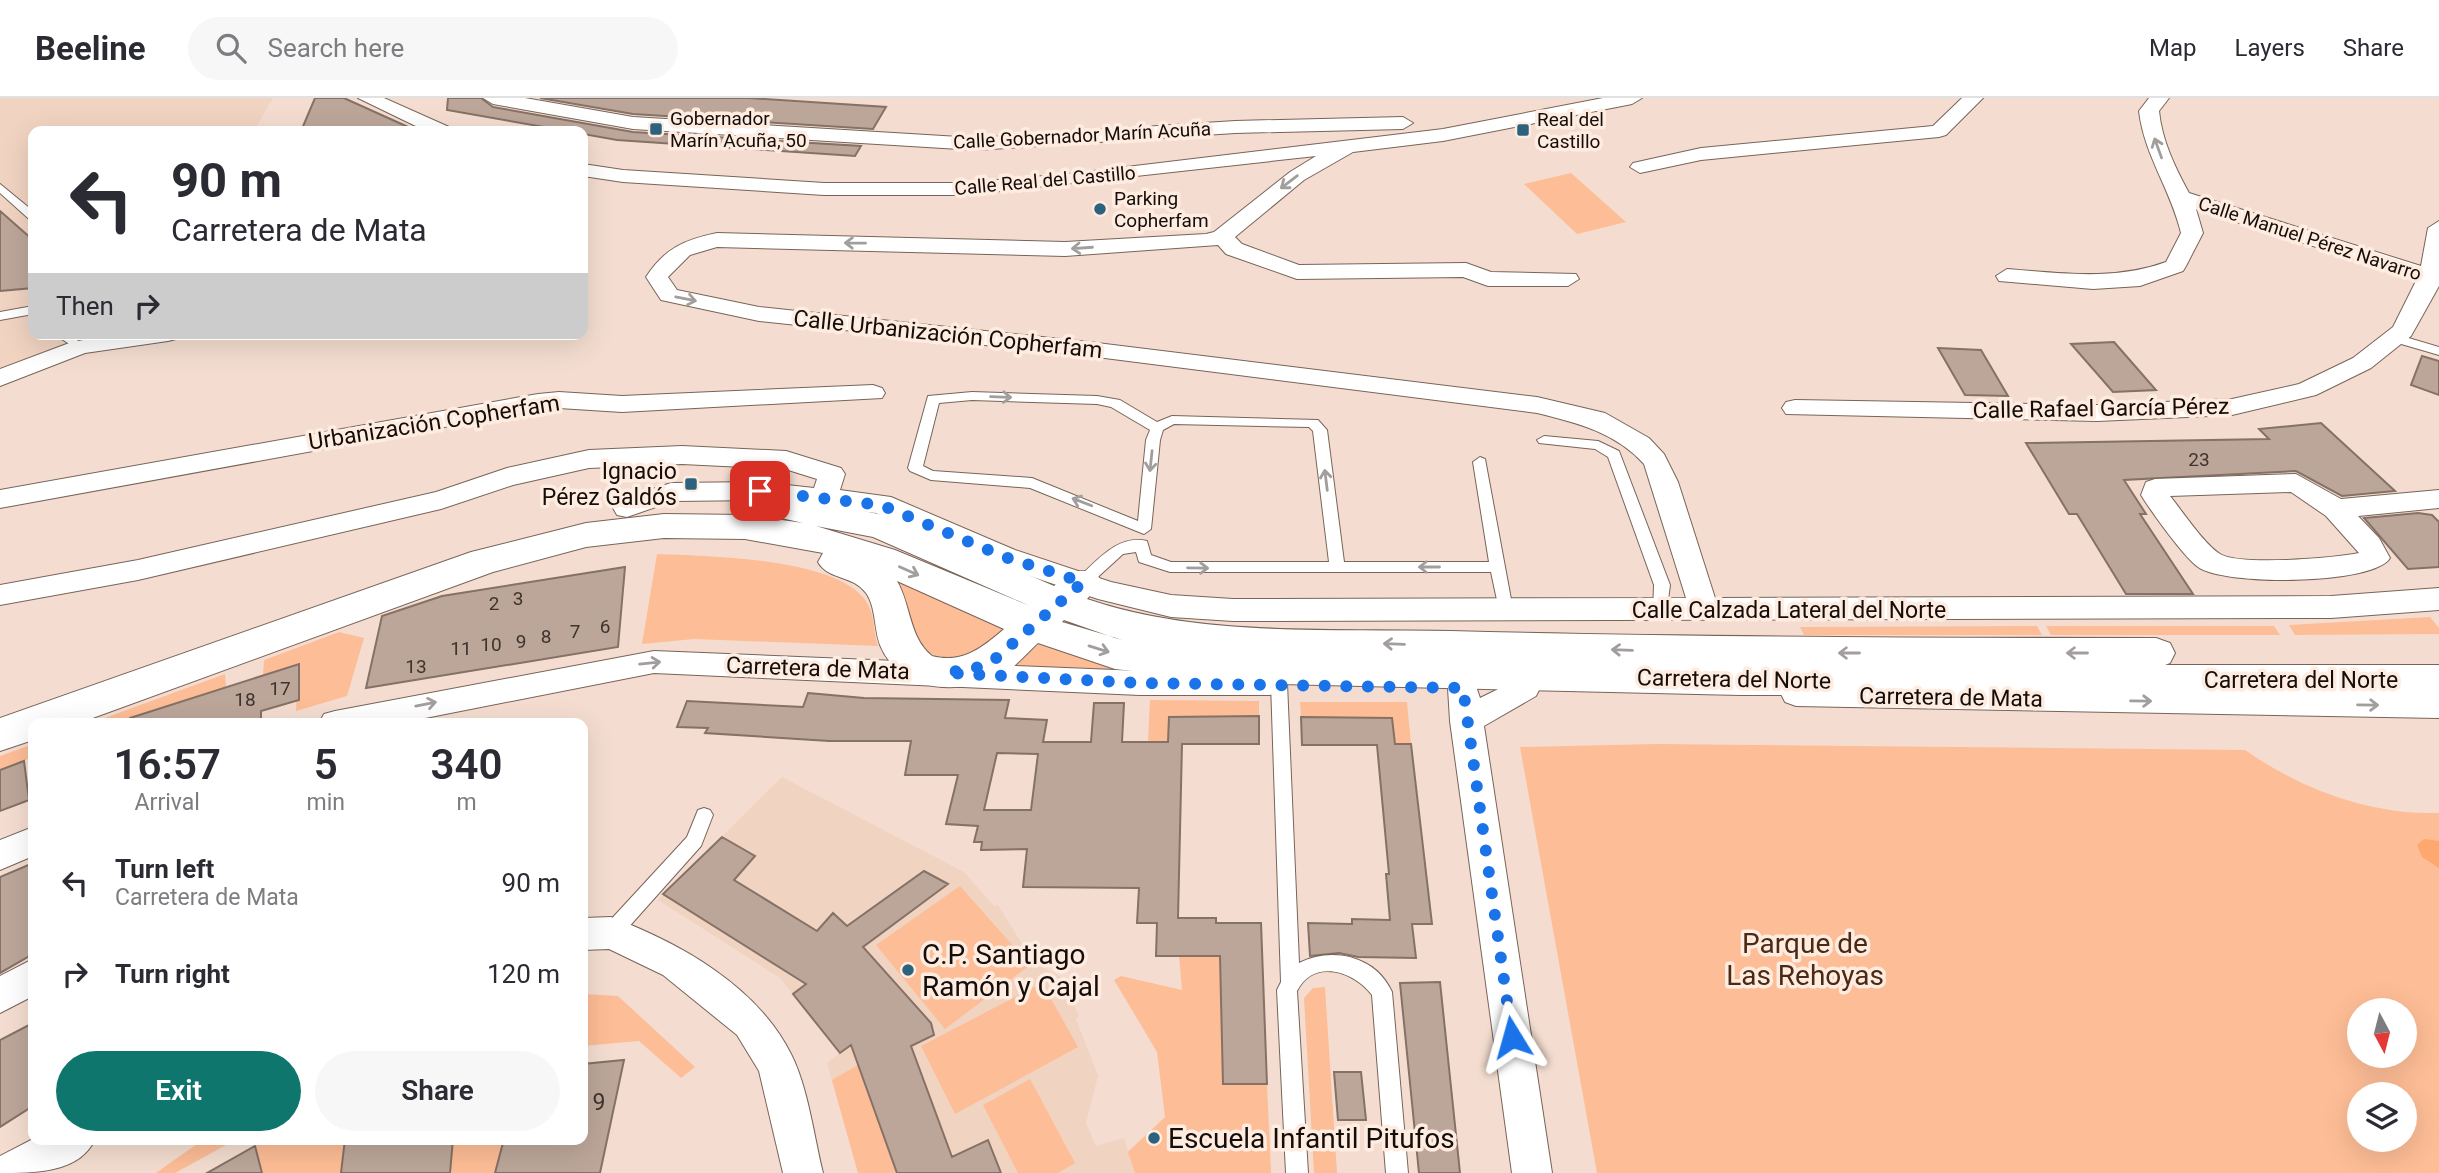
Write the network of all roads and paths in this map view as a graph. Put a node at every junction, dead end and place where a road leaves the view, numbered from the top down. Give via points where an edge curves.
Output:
1 (368, 98) edge
2 (493, 98) edge
3 (1632, 98) edge
4 (1973, 98) edge
5 (2159, 98) edge
6 (1505, 124) junction
7 (431, 126) edge
8 (1347, 147) junction
9 (1640, 167) dead end
10 (588, 171) edge
11 (623, 176) junction
12 (588, 184) edge
13 (0, 187) edge
14 (2181, 197) junction
15 (28, 212) edge
16 (2439, 228) edge
17 (1222, 237) junction
18 (2007, 276) dead end
19 (2435, 278) edge
20 (1568, 279) dead end
21 (28, 311) edge
22 (0, 316) edge
23 (2395, 338) junction
24 (70, 341) edge
25 (2439, 351) edge
26 (0, 378) edge
27 (873, 393) dead end
28 (1795, 408) dead end
29 (1157, 428) junction
30 (1544, 440) dead end
31 (1480, 462) dead end
32 (824, 497) junction
33 (0, 499) edge
34 (2439, 499) edge
35 (627, 508) junction
36 (2336, 509) junction
37 (1143, 537) junction
38 (484, 561) junction
39 (1337, 567) junction
40 (1498, 567) junction
41 (0, 595) edge
42 (2439, 599) edge
43 (1059, 604) junction
44 (1505, 610) junction
45 (1704, 610) junction
46 (1661, 611) junction
47 (2439, 653) edge
48 (946, 673) junction
49 (2439, 680) edge
50 (1279, 683) junction
51 (1464, 705) junction
52 (2439, 706) edge
53 (0, 714) edge
54 (47, 718) edge
55 (361, 718) edge
56 (28, 725) edge
57 (0, 735) edge
58 (704, 815) dead end
59 (28, 843) edge
60 (0, 855) edge
61 (597, 933) edge
62 (28, 979) edge
63 (1290, 981) junction
64 (0, 996) edge
65 (63, 1145) edge
66 (9, 1173) edge
67 (803, 1173) edge
68 (1297, 1173) edge
69 (1397, 1173) edge
70 (1532, 1173) edge

1 - 7 street
2 - 6 street, Calle Gobernador Marín Acuña via 633,123 976,144 1234,127
3 - 6 street
4 - 9 street via 1938,131 1701,154
14 -> 5 street via 2150,127 2149,111
6 - 8 street, Calle Real del Castillo
8 - 11 street, Calle Real del Castillo via 953,189 837,190
8 -> 17 street via 1297,176
10 - 11 street, Calle Real del Castillo
11 - 12 street
13 - 15 lane
14 - 18 street via 2192,233 2175,266 2140,279 2093,282
14 - 19 street, Calle Manuel Pérez Navarro
16 - 19 street, Calle Rafael García Pérez
17 - 20 street via 1234,249 1297,272 1466,270 1488,279
17 -> 45 street, Calle Urbanización Copherfam via 1065,249 717,240 690,246 668,258 657,276 669,295 760,314 1089,349 1510,402 1595,419 1640,444 1656,460
19 - 23 street, Calle Rafael García Pérez
21 - 22 lane
23 - 25 lane
23 - 28 street, Calle Rafael García Pérez via 2362,363 2307,390 2232,407 2097,413
24 - 26 street
27 - 33 street, Urbanización Copherfam via 622,404 538,402
29 -> 37 lane
37 -> 29 lane via 1032,483 931,475 915,468 933,399 1097,400 1115,403
39 -> 29 lane via 1320,430 1313,423 1172,420
30 - 46 lane via 1598,445 1614,454 1662,585
31 - 40 lane
32 - 35 street, Calle Calzada Lateral del Norte via 760,491 671,492
32 - 41 street via 832,474 786,460 682,455 589,458 507,477 441,500 138,570
32 - 43 street, Calle Calzada Lateral del Norte via 881,505 1005,557
34 - 36 street
35 - 43 street via 703,501 767,504 828,514 881,526
35 - 53 street via 472,543
36 - 36 street via 2376,558 2359,565 2245,571 2208,560 2154,495 2155,488 2296,483
37 -> 39 lane via 1144,558 1170,567
37 - 43 lane via 1118,550
38 -> 43 street via 586,535 663,526 745,527 812,537
38 - 48 street via 661,542 739,542 830,559 872,576 888,600 905,657 919,667
38 - 54 street
40 -> 39 lane
40 - 44 lane
42 - 45 street, Calle Calzada Lateral del Norte via 2331,607
43 - 44 street, Calle Calzada Lateral del Norte via 1139,600 1233,610
47 -> 43 street, Carretera del Norte via 1728,653 1234,640 1129,628
43 - 48 street via 994,660
43 -> 49 street, Carretera del Norte via 1115,654 1234,668 1740,680
44 - 46 street, Calle Calzada Lateral del Norte
45 - 46 street, Calle Calzada Lateral del Norte
48 - 50 street, Carretera de Mata via 1140,683
55 -> 48 street, Carretera de Mata via 654,662
50 - 51 street, Carretera de Mata
50 - 63 lane
51 -> 52 street, Carretera de Mata via 1525,688
51 - 70 street
56 - 57 street
58 - 61 lane via 695,841
59 - 60 street
61 - 67 street via 676,962 750,1023 777,1065
62 - 64 street
63 - 68 lane
63 - 69 lane via 1323,963 1354,967 1382,992
65 - 66 street

